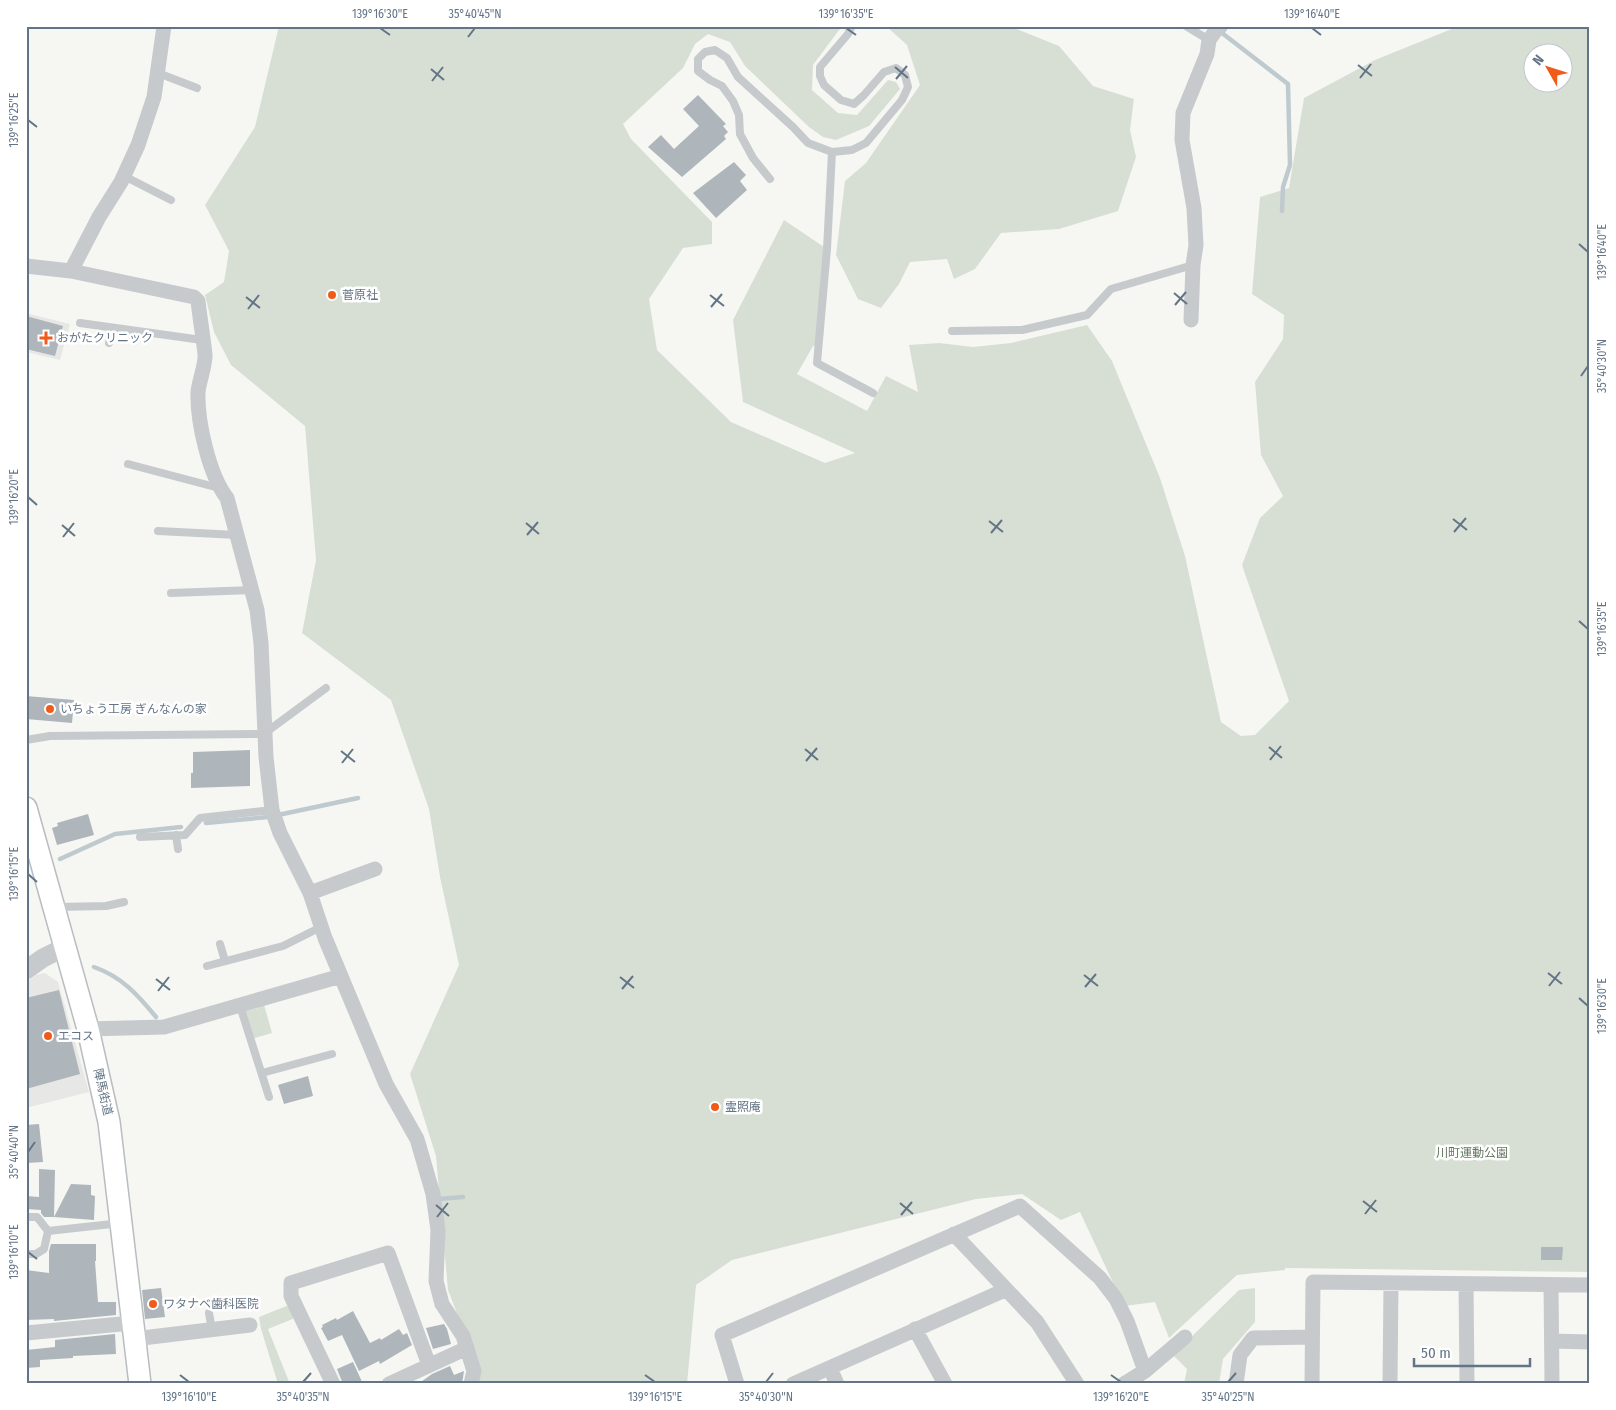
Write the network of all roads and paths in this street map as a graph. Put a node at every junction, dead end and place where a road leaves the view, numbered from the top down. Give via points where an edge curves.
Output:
1 (164, 26) edge
2 (852, 26) edge
3 (1186, 26) edge
4 (1219, 26) edge
5 (1209, 40) junction
6 (158, 73) junction
7 (198, 88) dead end
8 (832, 152) junction
9 (124, 176) junction
10 (770, 180) dead end
11 (171, 200) dead end
12 (1193, 265) junction
13 (26, 266) edge
14 (71, 271) junction
15 (1191, 320) dead end
16 (80, 323) dead end
17 (111, 328) junction
18 (952, 331) dead end
19 (202, 340) junction
20 (109, 343) dead end
21 (873, 393) dead end
22 (128, 464) dead end
23 (219, 488) junction
24 (158, 531) dead end
25 (237, 535) junction
26 (252, 590) junction
27 (171, 593) dead end
28 (326, 688) dead end
29 (265, 733) junction
30 (26, 740) edge
31 (26, 808) edge
32 (272, 810) junction
33 (176, 835) junction
34 (140, 838) dead end
35 (178, 849) dead end
36 (374, 870) dead end
37 (310, 893) junction
38 (124, 902) dead end
39 (54, 906) junction
40 (321, 927) junction
41 (220, 944) dead end
42 (65, 947) junction
43 (225, 961) junction
44 (207, 966) dead end
45 (26, 970) edge
46 (341, 976) junction
47 (240, 1006) junction
48 (88, 1029) junction
49 (332, 1054) dead end
50 (262, 1073) junction
51 (269, 1097) dead end
52 (26, 1217) edge
53 (121, 1223) junction
54 (48, 1231) junction
55 (954, 1234) junction
56 (26, 1254) edge
57 (1391, 1283) junction
58 (1466, 1284) junction
59 (1551, 1284) junction
60 (1590, 1285) edge
61 (1005, 1290) junction
62 (209, 1313) dead end
63 (250, 1325) dead end
64 (915, 1329) junction
65 (212, 1330) junction
66 (134, 1331) junction
67 (26, 1333) edge
68 (1185, 1337) dead end
69 (1312, 1338) junction
70 (1552, 1341) junction
71 (1590, 1342) edge
72 (467, 1348) junction
73 (430, 1365) junction
74 (830, 1368) junction
75 (1145, 1372) junction
76 (140, 1384) edge
77 (333, 1384) edge
78 (389, 1384) edge
79 (471, 1384) edge
80 (737, 1384) edge
81 (793, 1384) edge
82 (836, 1384) edge
83 (945, 1384) edge
84 (1077, 1384) edge
85 (1124, 1384) edge
86 (1236, 1384) edge
87 (1312, 1384) edge
88 (1390, 1384) edge
89 (1467, 1384) edge
90 (1552, 1384) edge

1 - 6 street
2 - 8 lane via 820,67 824,85 841,100 854,104 884,72 896,68 905,75 908,87 902,100 866,143 852,150
3 - 5 lane
4 - 5 street
5 - 12 street via 1207,54 1183,113 1182,140 1194,208 1196,245
6 - 7 lane
6 - 9 street via 138,145
8 - 10 lane via 808,143 738,77 727,58 715,50 705,52 698,60 698,71 722,86 733,101 739,116 740,134
8 - 21 lane via 816,364
9 - 11 lane
9 - 14 street via 98,217
12 - 15 street
12 - 18 lane via 1111,289 1087,315 1022,330
13 - 14 street
14 - 19 street via 194,297 198,301
16 - 17 lane
17 - 19 lane
17 - 20 lane
19 - 23 street via 205,356 198,392 202,428
22 - 23 lane
23 - 25 street via 227,498
24 - 25 lane
25 - 26 street
26 - 27 lane
26 - 29 street via 262,644
28 - 29 lane
29 - 30 lane via 50,736
29 - 32 street
31 - 39 main road, 陣馬街道
32 - 33 lane via 200,818 185,835
32 - 37 street
33 - 34 lane
33 - 35 lane
36 - 37 street
37 - 40 street
38 - 39 lane via 106,906
39 - 42 main road, 陣馬街道
40 - 43 lane via 283,946
40 - 46 street
41 - 43 lane
42 - 45 street
42 - 48 main road, 陣馬街道
43 - 44 lane
46 - 47 street
46 - 72 street via 386,1084 417,1139 438,1230 436,1282 442,1304
47 - 48 street via 164,1027
47 - 50 lane
48 - 53 main road, 陣馬街道 via 110,1122
49 - 50 lane
50 - 51 lane
52 - 54 lane via 37,1217
53 - 54 lane
53 - 66 main road, 陣馬街道
54 - 56 lane via 44,1249 36,1254
55 - 61 street
55 - 75 street via 1020,1206 1100,1278 1116,1299
55 - 80 street via 722,1335
57 - 58 street
57 - 69 street via 1313,1282
57 - 88 street
58 - 59 street
58 - 89 street
59 - 60 street
59 - 70 street
61 - 64 street
61 - 84 street via 1037,1322
62 - 65 lane
63 - 65 street
64 - 74 street
64 - 83 street
65 - 66 street
66 - 67 street
66 - 76 main road, 陣馬街道
68 - 75 street
69 - 86 street via 1253,1338 1240,1355
69 - 87 street
70 - 71 street
70 - 90 street
72 - 73 street
72 - 79 street via 474,1370
73 - 77 street via 388,1253 291,1283 291,1296
73 - 78 street
74 - 81 street
74 - 82 street
75 - 85 street

